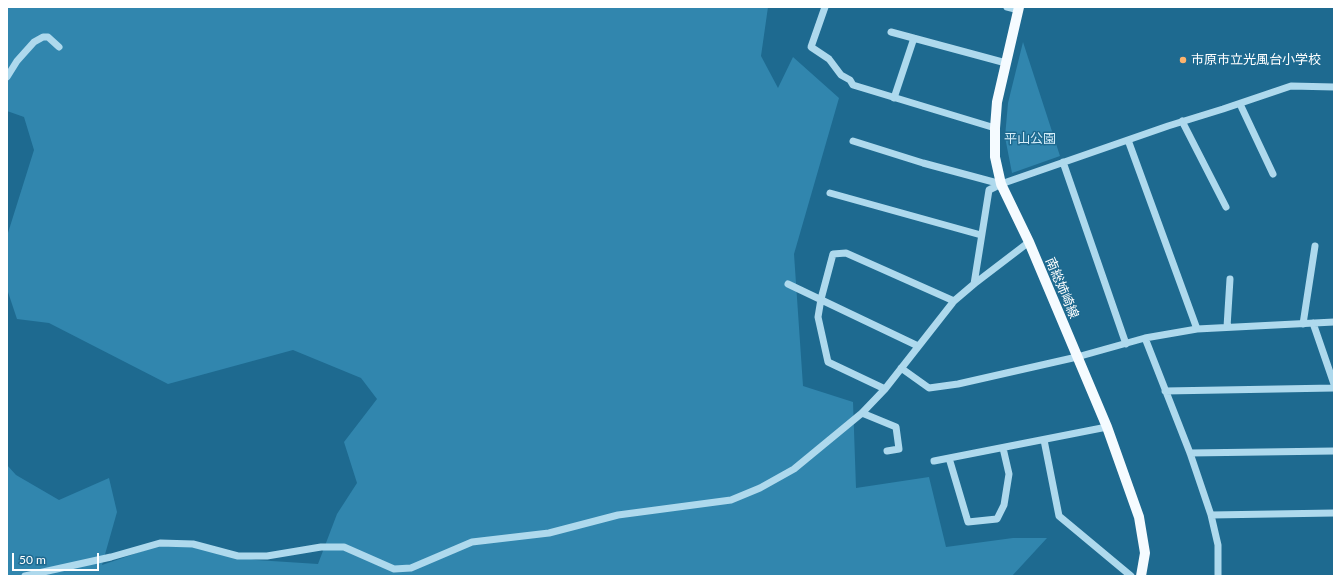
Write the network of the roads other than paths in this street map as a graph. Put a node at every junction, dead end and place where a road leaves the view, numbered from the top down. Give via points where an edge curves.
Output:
1 (825, 7) edge
2 (1007, 7) edge
3 (1019, 9) edge
4 (891, 32) dead end
5 (914, 38) junction
6 (59, 48) dead end
7 (1006, 63) junction
8 (7, 77) edge
9 (1334, 87) edge
10 (894, 98) junction
11 (1240, 104) junction
12 (1182, 122) junction
13 (995, 128) junction
14 (1128, 140) junction
15 (853, 141) dead end
16 (1063, 162) junction
17 (1273, 174) dead end
18 (1001, 184) junction
19 (830, 193) dead end
20 (1226, 207) dead end
21 (982, 235) junction
22 (1029, 242) junction
23 (1315, 246) dead end
24 (1230, 279) dead end
25 (788, 284) dead end
26 (974, 284) junction
27 (821, 299) junction
28 (954, 301) junction
29 (1334, 322) edge
30 (1313, 323) junction
31 (1303, 324) junction
32 (1227, 327) junction
33 (1197, 329) junction
34 (1145, 338) junction
35 (1126, 344) junction
36 (918, 346) junction
37 (1077, 357) junction
38 (901, 368) junction
39 (1334, 384) edge
40 (1334, 388) edge
41 (885, 389) junction
42 (1165, 391) junction
43 (862, 413) junction
44 (1106, 428) junction
45 (1044, 440) junction
46 (1003, 448) junction
47 (887, 451) dead end
48 (1334, 451) edge
49 (1190, 453) junction
50 (949, 458) junction
51 (934, 461) dead end
52 (1334, 513) edge
53 (1211, 515) junction
54 (25, 576) edge
55 (1130, 576) edge
56 (1141, 576) edge
57 (1218, 576) edge

1 - 10 street via 811,47 829,59 841,75 853,85
2 - 3 street
3 - 7 main road, 南総姉崎線
4 - 5 street
5 - 7 street
5 - 10 street
6 - 8 street via 48,37 34,42
7 - 13 main road, 南総姉崎線 via 997,102
9 - 11 street via 1291,86
10 - 13 street
11 - 12 street
11 - 17 street
12 - 14 street
12 - 20 street
13 - 18 main road, 南総姉崎線 via 995,158
14 - 16 street
14 - 33 street
15 - 18 street
16 - 18 street
16 - 35 street
18 - 21 street via 990,190
18 - 22 main road, 南総姉崎線
19 - 21 street
21 - 26 street
22 - 26 street
22 - 37 main road, 南総姉崎線
23 - 31 street
24 - 32 street
25 - 27 street
26 - 28 street
27 - 28 street via 833,254 846,253
27 - 36 street
27 - 41 street via 818,317 828,362
28 - 36 street
29 - 30 street
30 - 31 street
30 - 39 street
31 - 32 street
32 - 33 street
33 - 34 street
34 - 35 street
34 - 42 street
35 - 37 street
36 - 38 street
37 - 38 street via 958,384 929,388
37 - 44 main road, 南総姉崎線
38 - 41 street
40 - 42 street
41 - 43 street
42 - 49 street
43 - 47 street via 896,427 899,449
43 - 54 street via 794,469 760,488 731,500 618,515 549,533 472,542 411,568 394,569 344,547 321,547 267,556 238,556 193,544 160,543
44 - 45 street
44 - 56 main road, 南総姉崎線 via 1139,517 1145,553
45 - 46 street
45 - 55 street via 1059,516
46 - 50 street
46 - 50 street via 1009,474 1004,505 997,519 968,522
48 - 49 street
49 - 53 street
50 - 51 street
52 - 53 street
53 - 57 street via 1218,545

